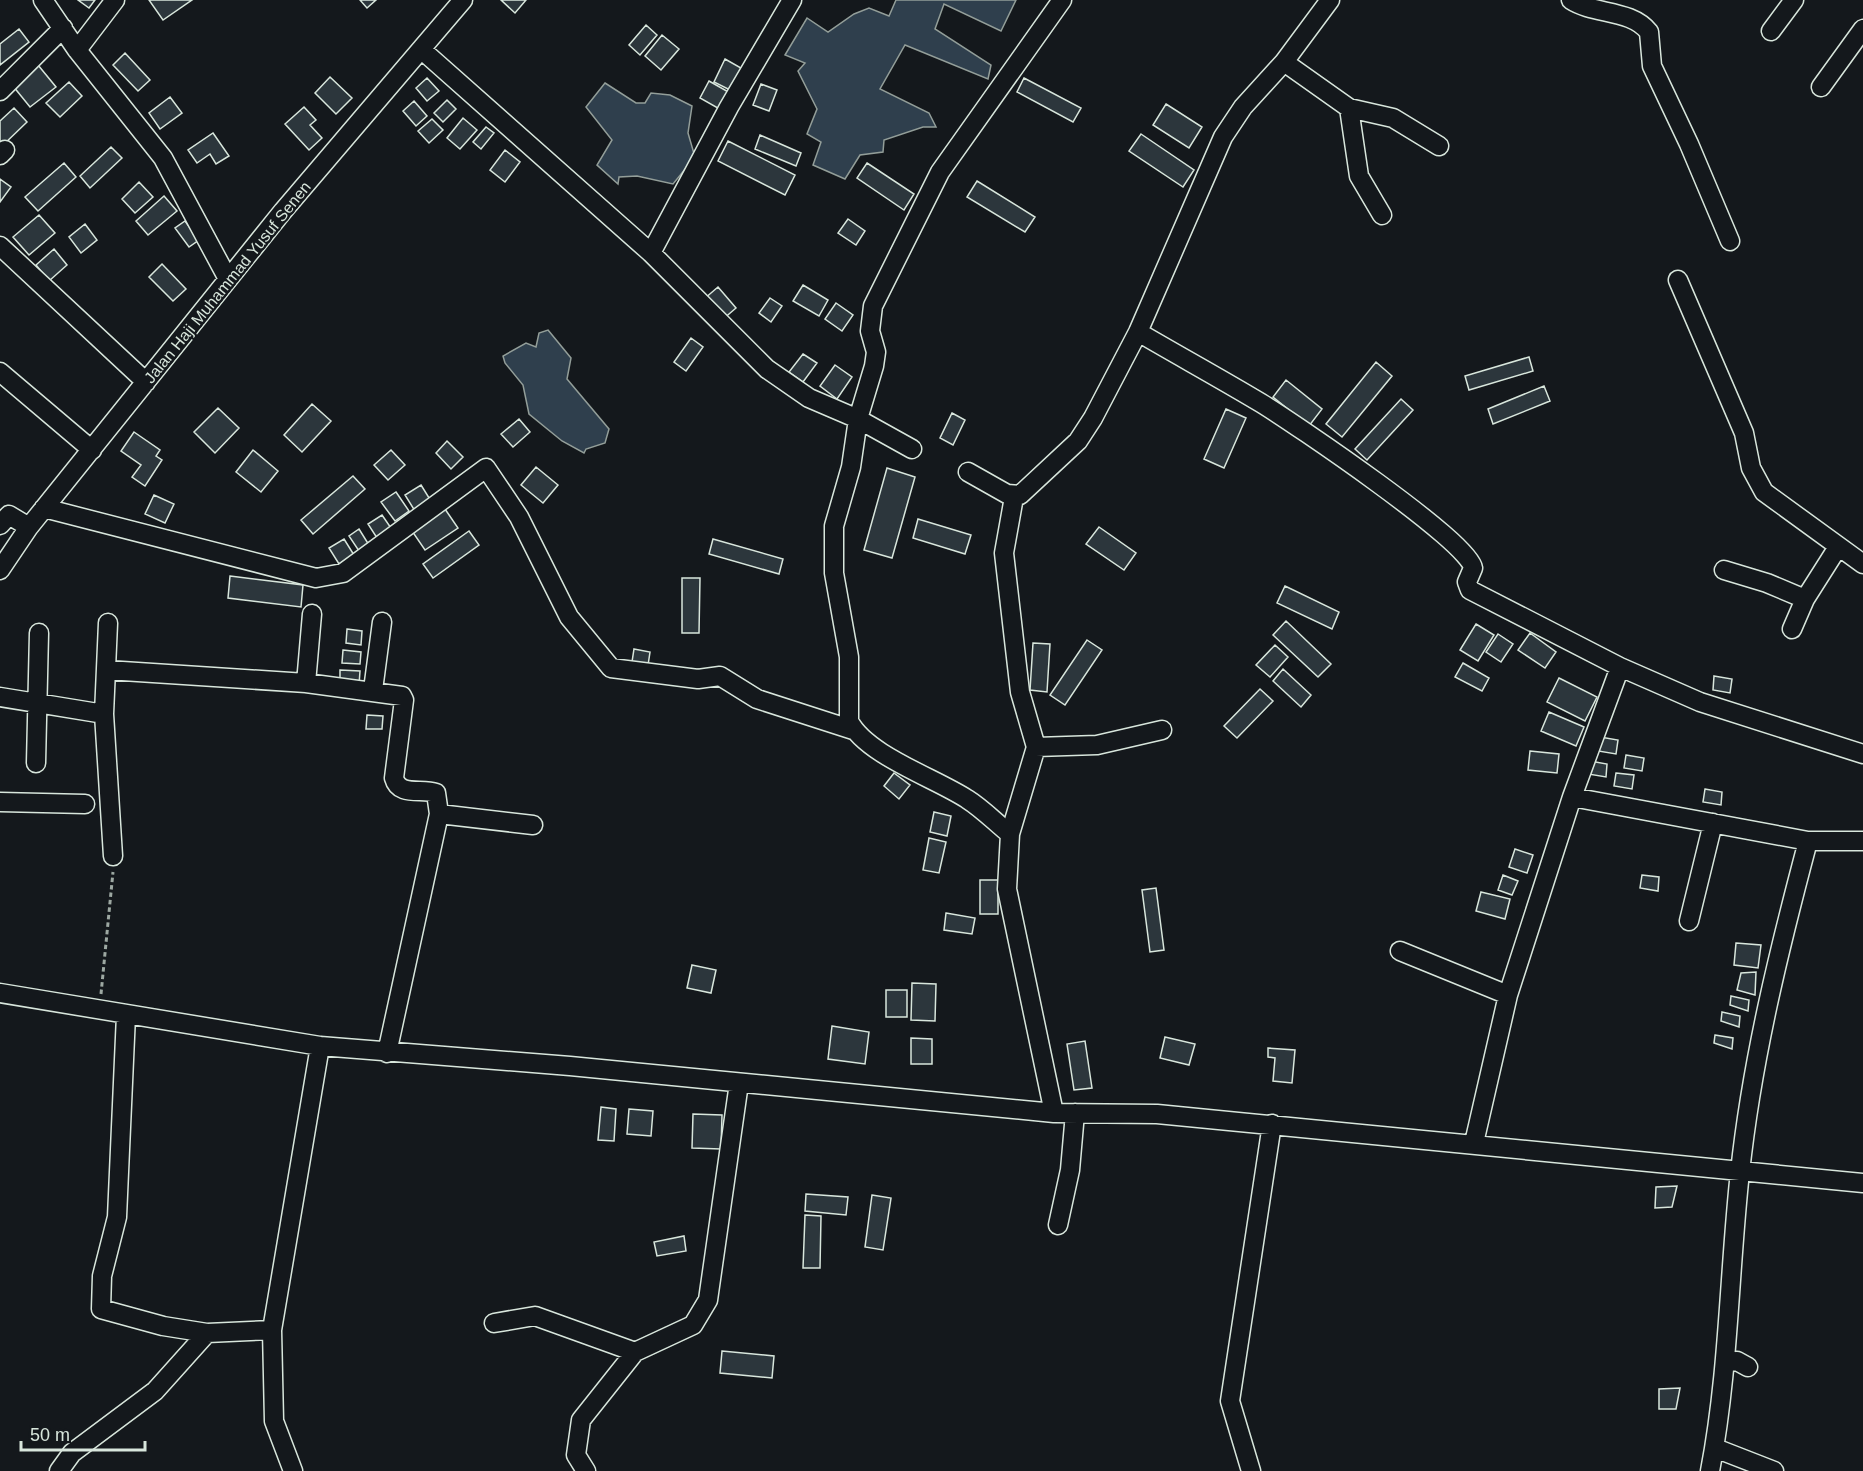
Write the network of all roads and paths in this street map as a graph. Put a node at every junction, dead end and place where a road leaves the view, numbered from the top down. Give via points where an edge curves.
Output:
1 (43, 0) edge
2 (115, 0) edge
3 (463, 0) edge
4 (792, 0) edge
5 (1062, 0) edge
6 (1330, 0) edge
7 (1571, 0) edge
8 (1794, 0) edge
9 (63, 28) junction
10 (1863, 29) edge
11 (1771, 31) dead end
12 (77, 50) junction
13 (422, 50) junction
14 (1284, 62) junction
15 (1821, 87) dead end
16 (0, 91) edge
17 (1350, 108) junction
18 (1439, 146) dead end
19 (1382, 214) dead end
20 (1731, 241) dead end
21 (0, 246) edge
22 (651, 253) junction
23 (228, 279) junction
24 (1678, 280) dead end
25 (1138, 332) junction
26 (0, 372) edge
27 (146, 382) junction
28 (858, 419) junction
29 (912, 449) dead end
30 (92, 450) junction
31 (968, 472) dead end
32 (1014, 497) junction
33 (44, 508) junction
34 (0, 525) edge
35 (29, 526) junction
36 (1838, 547) junction
37 (1863, 564) edge
38 (0, 570) edge
39 (1724, 570) dead end
40 (1805, 599) junction
41 (312, 614) dead end
42 (382, 622) dead end
43 (108, 623) dead end
44 (1792, 629) dead end
45 (39, 633) dead end
46 (1620, 667) junction
47 (107, 670) junction
48 (306, 683) junction
49 (373, 690) junction
50 (0, 697) edge
51 (35, 703) junction
52 (104, 714) junction
53 (853, 730) junction
54 (1162, 730) dead end
55 (1036, 747) junction
56 (1863, 754) edge
57 (36, 763) dead end
58 (1572, 797) junction
59 (0, 802) edge
60 (85, 804) dead end
61 (439, 814) junction
62 (1713, 823) junction
63 (533, 825) dead end
64 (1010, 834) junction
65 (1808, 841) junction
66 (1863, 841) edge
67 (113, 856) joint
68 (1689, 921) dead end
69 (1400, 951) dead end
70 (0, 993) edge
71 (1508, 995) junction
72 (100, 1011) junction
73 (126, 1015) junction
74 (320, 1046) junction
75 (387, 1053) junction
76 (739, 1083) junction
77 (1054, 1113) junction
78 (1076, 1113) junction
79 (1272, 1124) junction
80 (1474, 1143) junction
81 (1740, 1170) junction
82 (1863, 1183) edge
83 (1058, 1225) dead end
84 (494, 1323) dead end
85 (272, 1330) junction
86 (207, 1334) junction
87 (635, 1352) junction
88 (1726, 1362) junction
89 (1748, 1367) dead end
90 (1715, 1448) junction
91 (59, 1471) edge
92 (293, 1471) edge
93 (586, 1471) edge
94 (1251, 1471) edge
95 (1710, 1471) edge
96 (1774, 1471) edge

1 - 9 street
2 - 12 street
3 - 13 street, Jalan Haji Muhammad Yusuf Senen
4 - 22 street
5 - 28 street via 940,172 873,306 870,331 876,351
6 - 14 street
7 - 20 street via 1633,19 1649,32 1652,66
8 - 11 street
9 - 12 street
9 - 16 street
10 - 15 street
12 - 23 street via 163,158
13 - 22 street
13 - 23 street, Jalan Haji Muhammad Yusuf Senen
14 - 17 street
14 - 25 street via 1243,107 1223,137
17 - 18 street via 1393,118
17 - 19 street via 1359,176
21 - 27 street
22 - 28 street via 767,369 809,398
23 - 27 street, Jalan Haji Muhammad Yusuf Senen
24 - 36 street via 1744,433 1751,468 1764,492
25 - 32 street via 1078,441
25 - 46 street via 1263,404 1377,483 1469,559 1473,568 1467,582 1470,590
26 - 30 street
27 - 30 street, Jalan Haji Muhammad Yusuf Senen
28 - 29 street
28 - 53 street via 851,467 834,526 834,561 849,657 849,721
30 - 33 street, Jalan Haji Muhammad Yusuf Senen
31 - 32 street
32 - 55 street via 1004,553 1020,692
33 - 35 street, Jalan Haji Muhammad Yusuf Senen
33 - 53 street via 316,578 329,578 343,573 486,468 519,517 569,617 611,668 698,679 720,676 757,699
34 - 35 street via 9,515
35 - 38 street, Jalan Haji Muhammad Yusuf Senen
36 - 37 street
36 - 40 street
39 - 40 street
40 - 44 street
41 - 48 street
42 - 49 street
43 - 47 street
45 - 51 street
46 - 56 street via 1700,702
46 - 58 street
47 - 48 street
47 - 52 street
48 - 49 street
49 - 61 street via 400,694 404,700 396,784 403,790 436,793
50 - 51 street
51 - 52 street
51 - 57 street
52 - 67 street
53 - 64 street via 906,766 968,799
54 - 55 street via 1096,745
55 - 64 street
58 - 62 street
58 - 71 street
59 - 60 street
61 - 63 street
61 - 75 street
62 - 65 street
62 - 68 street
64 - 77 street via 1007,889
65 - 66 street
65 - 81 street via 1781,942
67 - 72 path
69 - 71 street
70 - 72 street
71 - 80 street
72 - 73 street
73 - 74 street
73 - 86 street via 117,1217 102,1276 101,1309
74 - 75 street
74 - 85 street
75 - 76 street
76 - 77 street
76 - 87 street via 708,1299 693,1325
77 - 78 street
78 - 79 street via 1157,1114
78 - 83 street via 1070,1170
79 - 80 street
79 - 94 street via 1230,1401
80 - 81 street
81 - 82 street
81 - 88 street
84 - 87 street via 535,1316
85 - 86 street
85 - 92 street via 274,1421
86 - 91 street via 155,1391 72,1453
87 - 93 street via 581,1419 576,1455
88 - 89 street via 1737,1361
88 - 90 street
90 - 95 street
90 - 96 street

